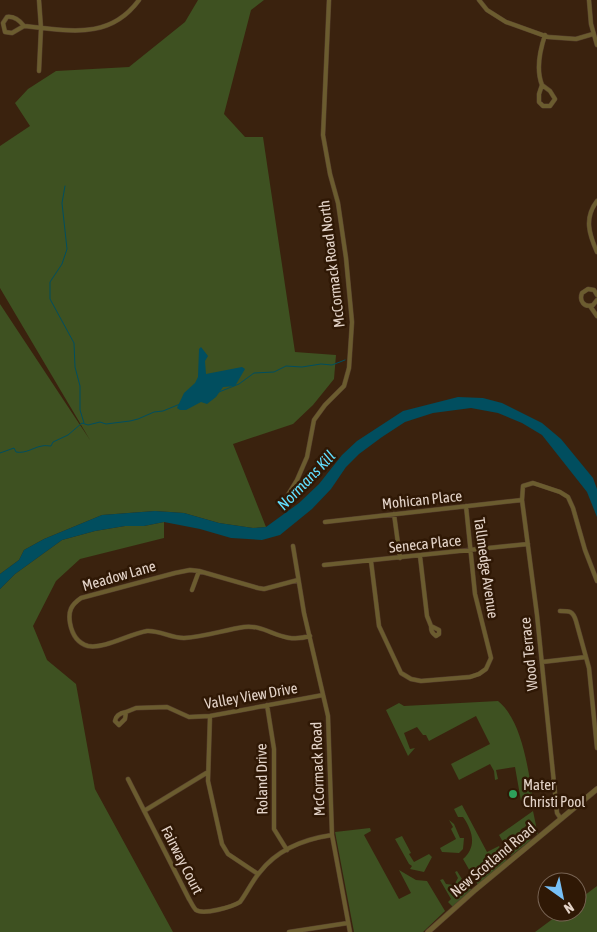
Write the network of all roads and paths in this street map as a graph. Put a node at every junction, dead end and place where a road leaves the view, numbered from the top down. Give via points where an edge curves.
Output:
1 (39, 0) edge
2 (138, 0) edge
3 (329, 0) edge
4 (479, 0) edge
5 (589, 0) edge
6 (24, 26) junction
7 (41, 28) junction
8 (593, 34) junction
9 (545, 35) junction
10 (597, 46) edge
11 (39, 71) dead end
12 (542, 85) junction
13 (597, 201) edge
14 (597, 252) edge
15 (597, 294) edge
16 (597, 300) edge
17 (590, 306) junction
18 (597, 316) edge
19 (522, 500) junction
20 (466, 506) junction
21 (286, 507) dead end
22 (394, 514) junction
23 (325, 522) dead end
24 (528, 544) junction
25 (294, 546) dead end
26 (471, 551) junction
27 (420, 556) junction
28 (400, 558) junction
29 (371, 561) junction
30 (324, 565) dead end
31 (199, 571) junction
32 (298, 580) junction
33 (597, 580) edge
34 (192, 590) dead end
35 (560, 611) dead end
36 (431, 626) dead end
37 (310, 636) junction
38 (586, 657) junction
39 (542, 662) junction
40 (323, 694) junction
41 (267, 705) junction
42 (126, 712) dead end
43 (210, 716) junction
44 (597, 748) edge
45 (208, 772) junction
46 (128, 780) dead end
47 (597, 789) edge
48 (144, 811) junction
49 (561, 819) junction
50 (332, 835) junction
51 (287, 850) junction
52 (258, 874) junction
53 (348, 923) junction
54 (289, 932) edge
55 (350, 932) edge
56 (428, 932) edge

1 - 7 street
2 - 7 street via 130,12 105,27 76,30
3 - 21 street, McCormack Road North via 323,135 346,258 352,322 349,368 344,386 314,420 307,457 286,498
4 - 9 street via 506,22
5 - 8 street
6 - 6 street via 5,32 5,19 10,17
6 - 7 street
7 - 11 street
8 - 9 street via 576,39
8 - 10 street
9 - 12 street via 540,61
12 - 12 street via 553,94 555,101 550,106 539,102
13 - 14 street via 591,209 588,226
15 - 17 street via 591,289 582,293 582,303
16 - 17 street
17 - 18 street
19 - 20 street, Mohican Place
19 - 24 street, Wood Terrace
19 - 33 street, Wood Terrace via 524,486 533,483 568,497
20 - 22 street, Mohican Place
20 - 26 street, Tallmedge Avenue
22 - 23 street, Mohican Place
22 - 28 street
24 - 26 street, Seneca Place
24 - 39 street, Wood Terrace
25 - 32 street, McCormack Road
26 - 27 street, Seneca Place
26 - 29 street, Tallmedge Avenue via 490,661 480,674 470,677 421,681 399,670 379,626
27 - 28 street, Seneca Place
27 - 36 street
28 - 29 street, Seneca Place
29 - 30 street, Seneca Place
31 - 32 street, Meadow Lane via 264,589
31 - 34 street
31 - 37 street, Meadow Lane via 175,573 81,598 70,611 73,633 81,643 94,646 150,631 181,638 248,627 287,639
32 - 37 street, McCormack Road
35 - 38 street via 573,614
37 - 40 street, McCormack Road
38 - 39 street
38 - 44 street
39 - 49 street, Wood Terrace via 556,813
40 - 41 street, Valley View Drive
40 - 50 street, McCormack Road via 330,724
41 - 43 street, Valley View Drive
41 - 51 street, Roland Drive via 274,749 274,829
42 - 43 street, Valley View Drive via 136,708 167,707 189,717
43 - 45 street
45 - 48 street
45 - 52 street via 211,799 224,849
46 - 48 street, Fairway Court
47 - 49 street, New Scotland Road
48 - 52 street, Fairway Court via 198,911 240,902
49 - 56 street, New Scotland Road
50 - 51 street, Fairway Court via 306,839
50 - 53 street, McCormack Road
51 - 52 street, Fairway Court
53 - 54 street
53 - 55 street, McCormack Road

